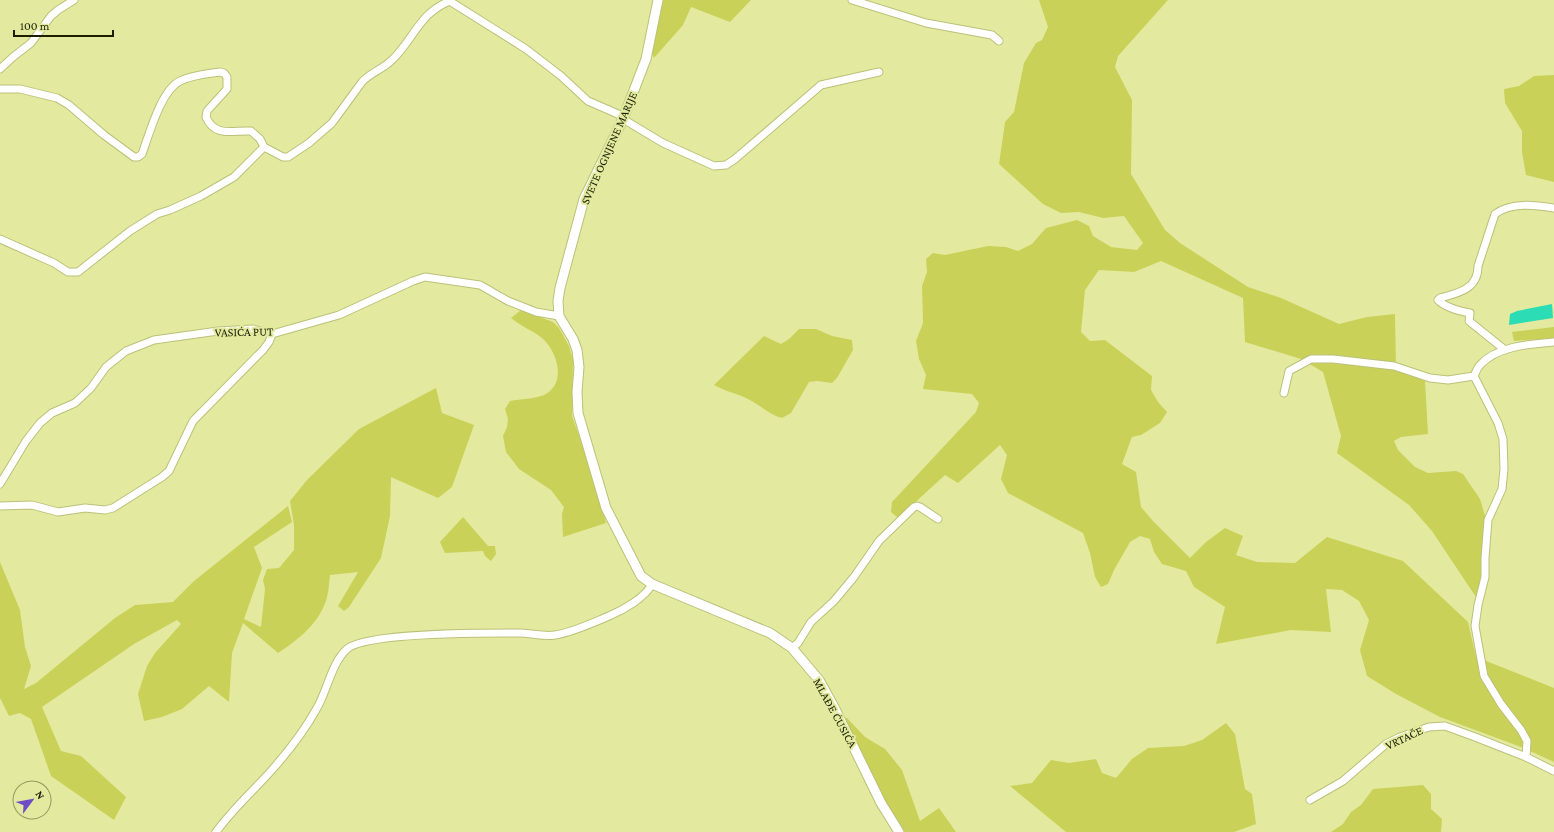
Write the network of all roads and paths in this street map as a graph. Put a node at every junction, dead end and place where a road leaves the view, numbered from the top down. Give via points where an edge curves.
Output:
1 (74, 0) edge
2 (658, 0) edge
3 (852, 0) edge
4 (449, 1) edge
5 (999, 41) dead end
6 (0, 69) edge
7 (879, 72) dead end
8 (0, 89) edge
9 (623, 119) junction
10 (264, 147) junction
11 (1554, 208) edge
12 (0, 239) edge
13 (559, 316) junction
14 (272, 334) junction
15 (1554, 342) edge
16 (1505, 350) junction
17 (1474, 376) junction
18 (1284, 394) dead end
19 (0, 484) edge
20 (0, 506) edge
21 (938, 519) dead end
22 (652, 584) junction
23 (792, 648) junction
24 (1526, 757) junction
25 (1554, 771) edge
26 (1310, 800) dead end
27 (216, 832) edge
28 (899, 832) edge

1 - 6 street via 51,16 31,44
2 - 9 street, SVETE OGNJENE MARIJE via 646,59
3 - 5 street via 926,23 992,35
4 - 9 street via 526,49 588,101 618,114
4 - 10 street via 430,13 391,62 366,78 332,123 309,143 288,157
7 - 9 street via 821,85 735,159 720,167 663,143
8 - 10 street via 20,89 57,98 134,157 138,157 142,154 169,90 182,80 220,72 227,77 227,89 206,111 207,121 217,131 251,131
9 - 13 street, SVETE OGNJENE MARIJE via 584,199 560,288
10 - 12 street via 234,177 201,196 157,214 130,231 78,272 68,272
11 - 16 street via 1539,205 1518,206 1502,209 1495,214 1475,282 1466,289 1438,300 1454,310 1470,313 1469,321
13 - 14 street, VASIĆA PUT via 536,312 508,301 480,285 425,277 340,315
13 - 22 street, SVETE OGNJENE MARIJE via 577,350 578,413 606,508 641,576
14 - 19 street, VASIĆA PUT via 253,329 218,331 154,340 126,351 106,367 91,388 75,403 52,413 40,423
14 - 20 street via 263,350 193,421 169,472 113,508 85,508 58,512 32,505
15 - 16 street
16 - 17 street via 1488,358 1479,366
17 - 18 street via 1448,380 1430,378 1394,366 1311,359 1289,371
17 - 24 street via 1498,423 1503,439 1504,469 1502,489 1488,520 1485,577 1475,626 1484,676 1500,704 1527,741
21 - 23 street via 920,507 914,507 879,541 854,577 834,601 811,622
22 - 23 street, MLAĐE ĆUSIĆA via 770,633
22 - 27 street via 649,591 621,610 554,636 521,633 392,637 363,642 347,649 338,660 317,708 292,745
23 - 28 street, MLAĐE ĆUSIĆA via 818,680 832,703 881,803
24 - 25 street, VRTAČE
24 - 26 street, VRTAČE via 1445,726 1429,727 1386,744 1343,781

